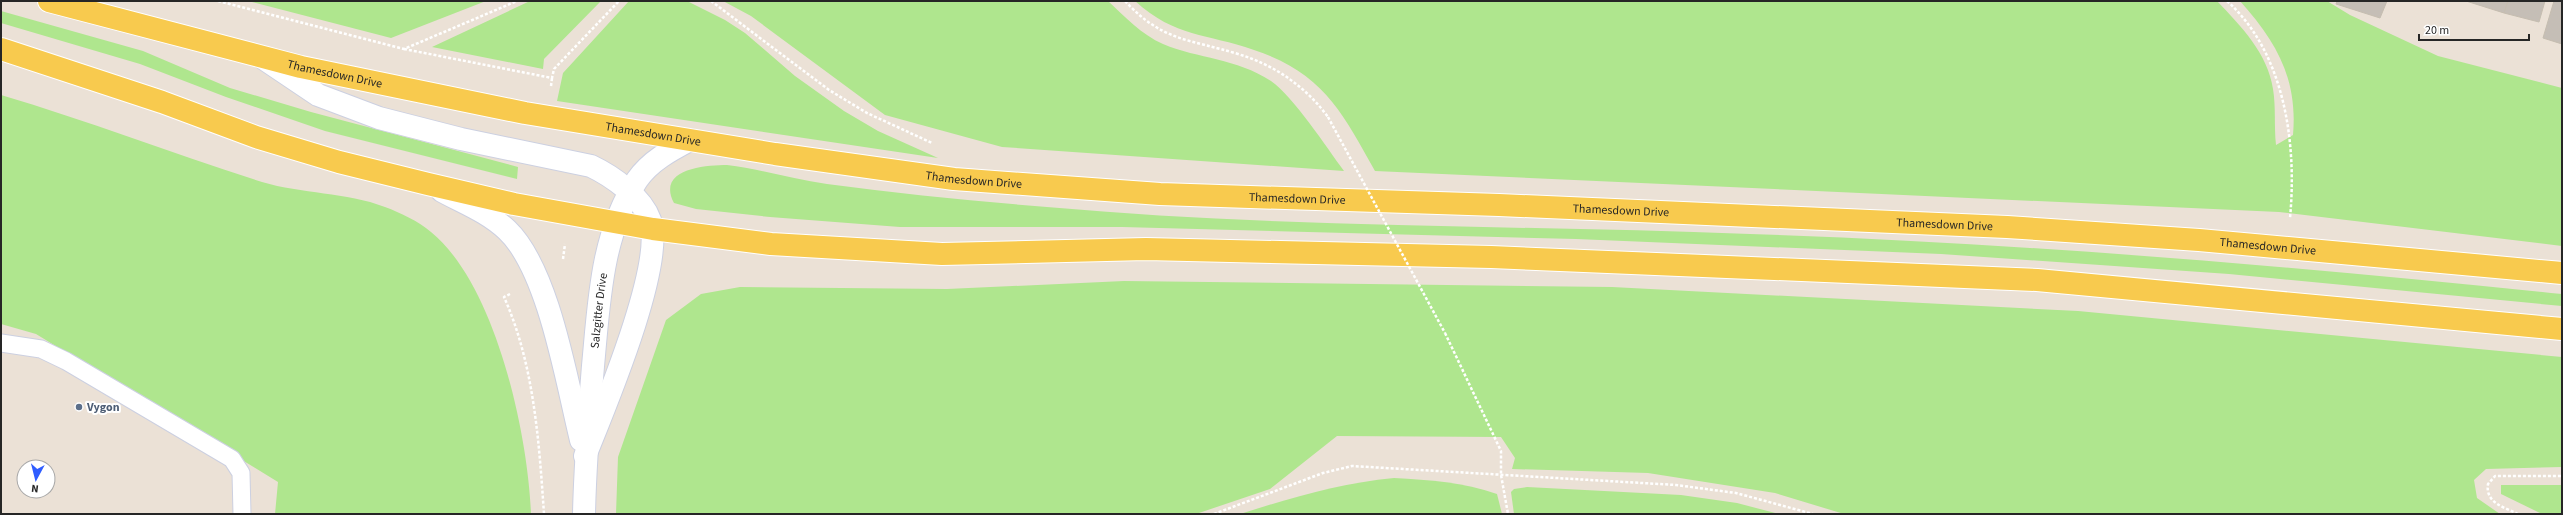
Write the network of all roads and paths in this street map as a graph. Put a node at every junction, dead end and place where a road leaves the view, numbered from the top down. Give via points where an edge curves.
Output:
1 (49, 1) edge
2 (218, 1) edge
3 (517, 1) edge
4 (619, 1) edge
5 (711, 1) edge
6 (1125, 1) edge
7 (2227, 1) edge
8 (1, 49) edge
9 (404, 49) junction
10 (263, 58) junction
11 (690, 140) junction
12 (934, 144) dead end
13 (1354, 178) dead end
14 (1368, 178) dead end
15 (428, 184) junction
16 (630, 194) junction
17 (2290, 222) dead end
18 (617, 223) junction
19 (653, 229) junction
20 (2562, 273) edge
21 (504, 297) dead end
22 (2562, 329) edge
23 (1, 343) edge
24 (585, 456) junction
25 (1501, 475) junction
26 (2562, 476) edge
27 (242, 514) edge
28 (544, 514) edge
29 (584, 514) edge
30 (1214, 514) edge
31 (1508, 514) edge
32 (1813, 514) edge
33 (2518, 514) edge

1 - 10 main road, Thamesdown Drive
2 - 9 path
3 - 9 path
4 - 9 path via 554,69 552,78
5 - 12 path via 828,90 867,113
6 - 25 path, bridge via 1152,26 1179,39 1238,54 1274,69 1314,98 1328,117 1445,333 1501,451
7 - 17 path via 2254,29 2271,64 2280,91 2291,164
8 - 15 main road via 155,100 256,137 339,162
10 - 11 main road, Thamesdown Drive via 525,113
10 - 16 street via 318,95 379,118 461,139 590,166 608,174
11 - 16 street, Salzgitter Drive via 655,161 638,178
11 - 20 main road, Thamesdown Drive via 878,169 1054,188 2007,227 2207,241
13 - 14 path
15 - 18 main road via 514,204
15 - 24 street via 492,217 508,231 523,253 547,302
16 - 18 street, Salzgitter Drive
16 - 19 street via 645,211
18 - 19 main road
18 - 24 street, Salzgitter Drive via 601,280
19 - 22 main road via 786,245 942,254 1146,249 1484,256 2037,280
19 - 24 street via 650,260 629,342
21 - 28 path via 516,324 524,356 539,450
23 - 27 lane via 41,349 66,361 232,459 241,474
24 - 29 street, Salzgitter Drive
25 - 30 path via 1352,466 1323,473
25 - 31 path
25 - 32 path via 1676,485 1736,493
26 - 33 path via 2495,476 2488,484 2489,497 2493,502

